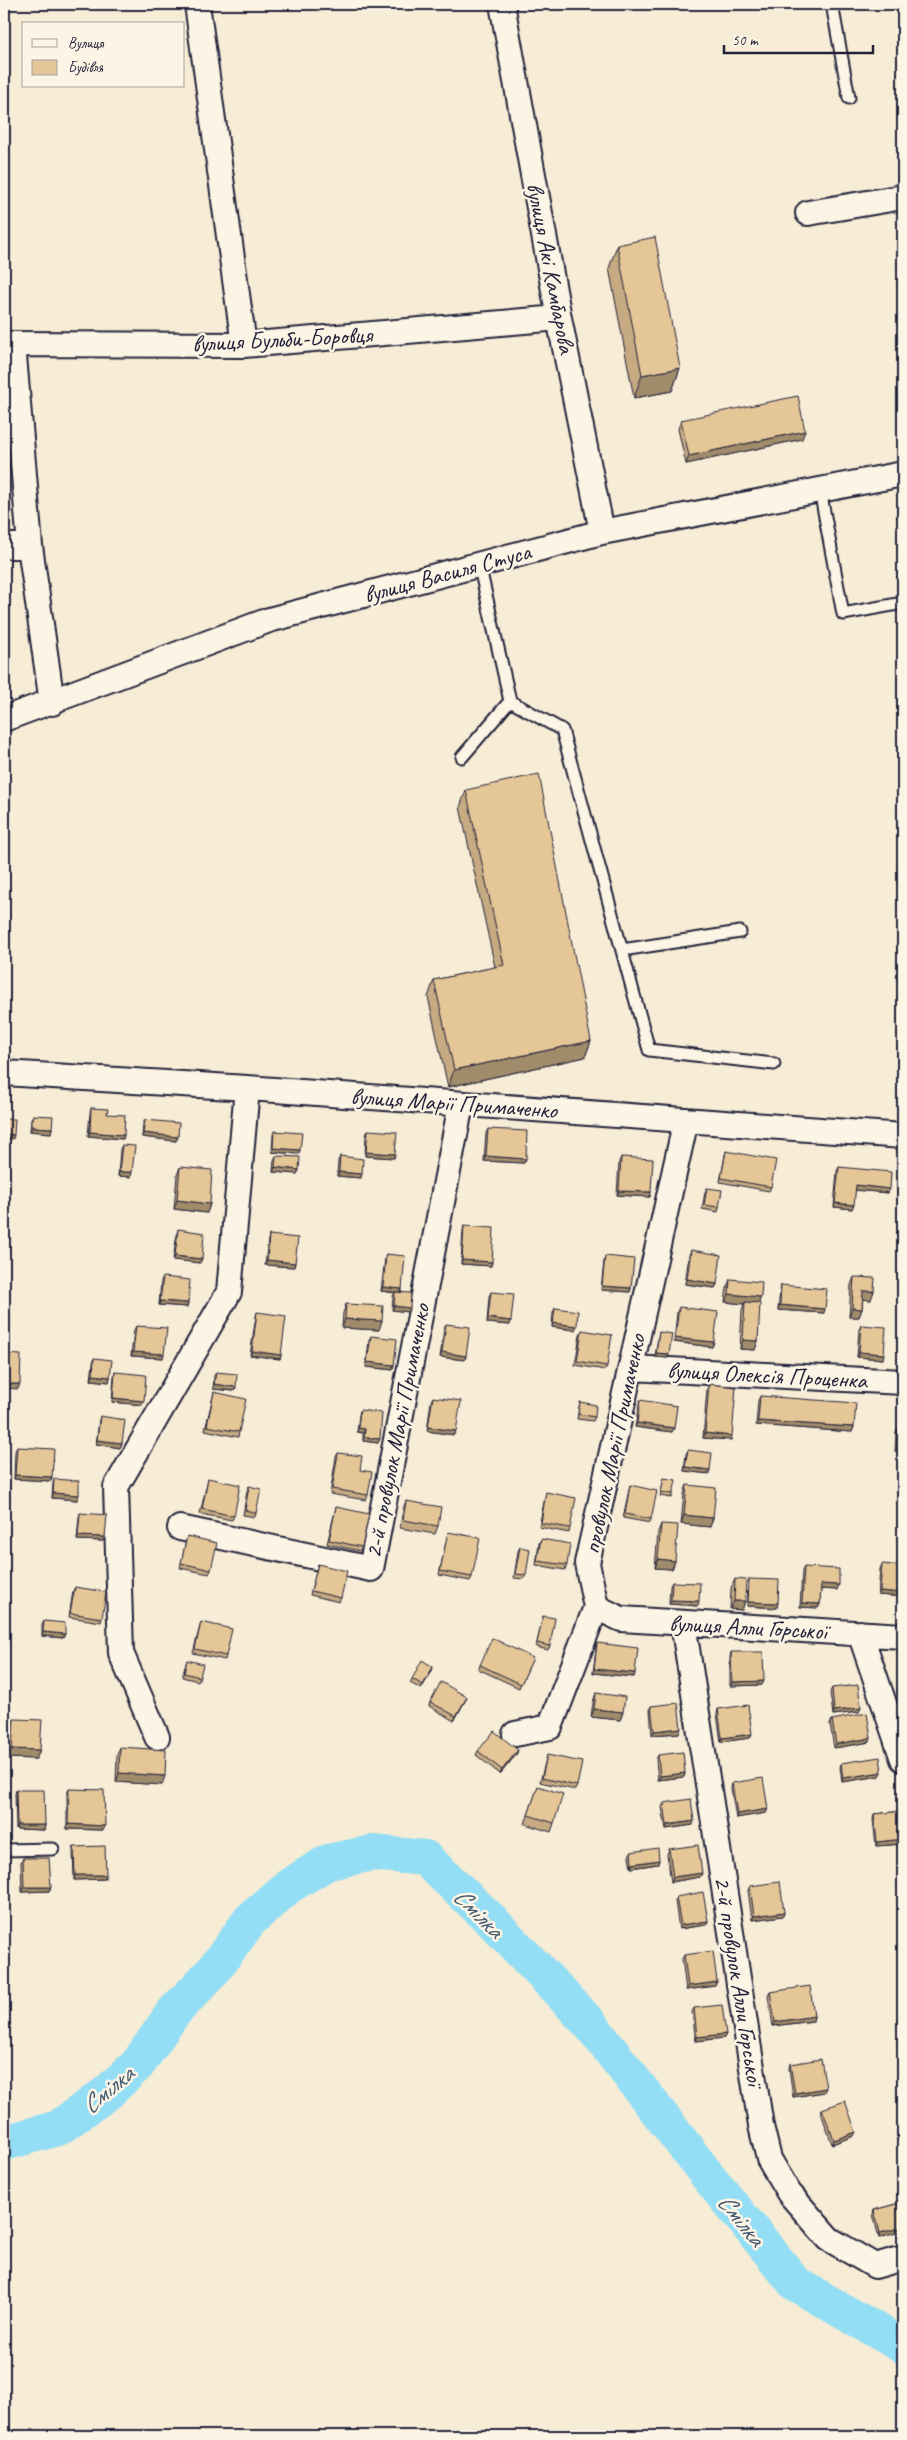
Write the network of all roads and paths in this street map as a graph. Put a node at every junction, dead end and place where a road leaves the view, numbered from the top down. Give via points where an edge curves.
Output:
1 (197, 4) edge
2 (502, 4) edge
3 (832, 4) edge
4 (849, 98) dead end
5 (903, 197) edge
6 (808, 213) dead end
7 (559, 318) junction
8 (9, 344) edge
9 (244, 345) junction
10 (903, 474) edge
11 (820, 490) junction
12 (602, 532) junction
13 (4, 546) edge
14 (30, 546) junction
15 (479, 564) junction
16 (903, 603) edge
17 (510, 702) junction
18 (52, 703) junction
19 (4, 720) edge
20 (462, 757) dead end
21 (740, 932) dead end
22 (622, 950) junction
23 (774, 1064) dead end
24 (4, 1073) edge
25 (247, 1088) junction
26 (461, 1104) junction
27 (686, 1120) junction
28 (903, 1136) edge
29 (630, 1368) junction
30 (903, 1382) edge
31 (180, 1528) dead end
32 (596, 1607) junction
33 (683, 1622) junction
34 (860, 1633) junction
35 (903, 1636) edge
36 (515, 1734) dead end
37 (157, 1737) dead end
38 (903, 1759) edge
39 (54, 1849) dead end
40 (4, 1850) edge
41 (903, 2258) edge

1 - 9 street
2 - 7 street, вулиця Акі Камбарова
3 - 4 lane
5 - 6 street
7 - 9 street, вулиця Бульби-Боровця
7 - 12 street, вулиця Акі Камбарова
8 - 9 street, вулиця Бульби-Боровця
8 - 14 street
10 - 11 street, вулиця Василя Стуса
11 - 12 street, вулиця Василя Стуса
11 - 16 lane via 843,614
12 - 15 street, вулиця Василя Стуса
13 - 14 street
14 - 18 street
15 - 17 lane
15 - 18 street, вулиця Василя Стуса via 269,620
17 - 20 lane
17 - 22 lane via 562,730
18 - 19 street, вулиця Василя Стуса
21 - 22 lane
22 - 23 lane via 650,1050
24 - 25 street, вулиця Марії Примаченко
25 - 26 street, вулиця Марії Примаченко
25 - 37 street via 228,1292 116,1487 121,1653
26 - 27 street, вулиця Марії Примаченко
26 - 31 street, 2-й провулок Марії Примаченко via 371,1569
27 - 28 street, вулиця Марії Примаченко
27 - 29 street, провулок Марії Примаченко
29 - 30 street, вулиця Олексія Проценка
29 - 32 street, провулок Марії Примаченко via 587,1563
32 - 33 street, вулиця Алли Горської via 621,1619
32 - 36 street via 550,1727
33 - 34 street, вулиця Алли Горської
33 - 41 street, 2-й провулок Алли Горської via 769,2159 789,2193 829,2239 875,2266
34 - 35 street, вулиця Алли Горської
34 - 38 street
39 - 40 lane

